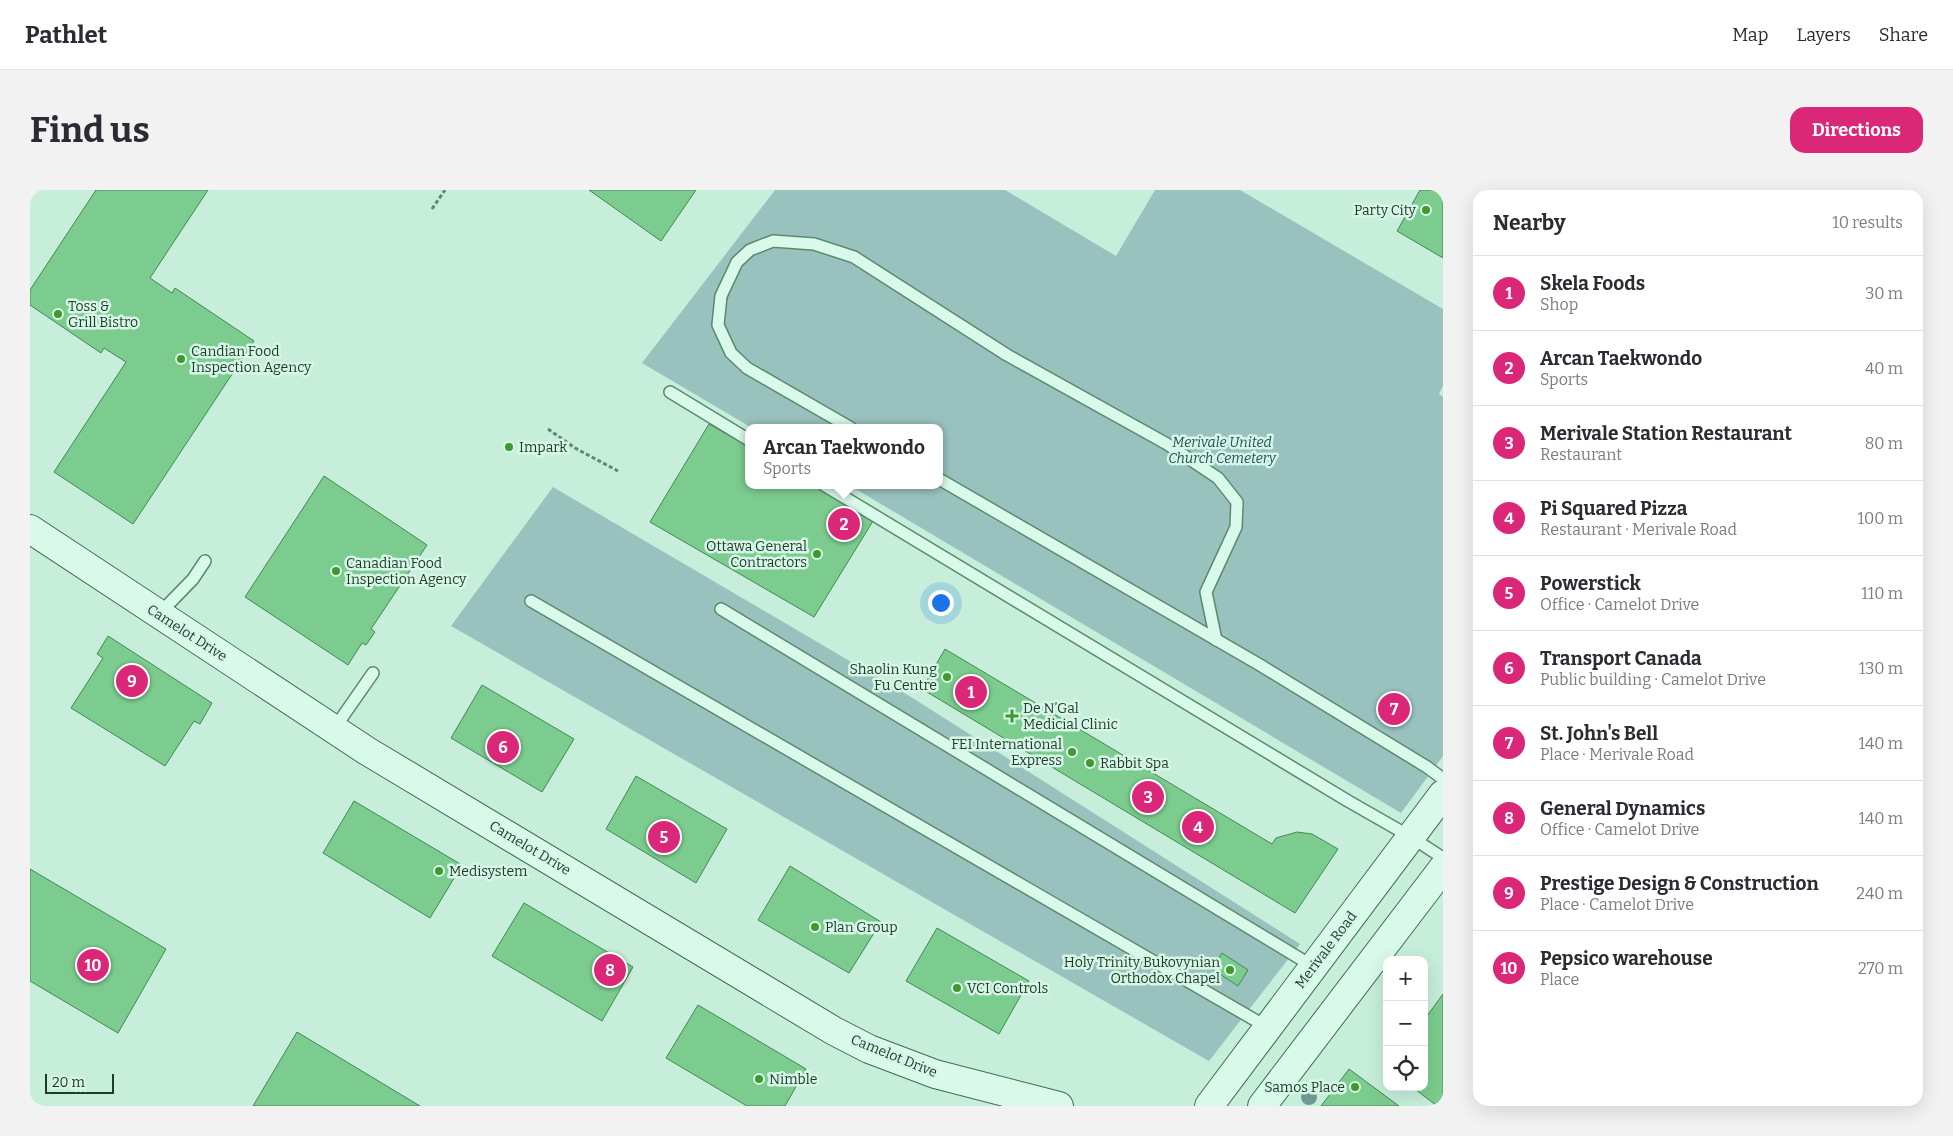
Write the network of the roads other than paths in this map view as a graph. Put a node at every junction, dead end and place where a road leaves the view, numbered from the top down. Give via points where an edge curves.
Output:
1 (670, 392) dead end
2 (844, 424) edge
3 (745, 438) edge
4 (943, 481) edge
5 (831, 489) edge
6 (30, 529) edge
7 (205, 561) dead end
8 (531, 601) dead end
9 (721, 609) dead end
10 (160, 614) junction
11 (1216, 640) junction
12 (373, 673) dead end
13 (334, 729) junction
14 (1443, 779) edge
15 (1443, 794) edge
16 (1410, 837) junction
17 (1443, 858) edge
18 (1443, 868) edge
19 (1314, 967) junction
20 (1268, 1028) junction
21 (998, 1090) junction
22 (1267, 1101) edge
23 (1032, 1106) edge
24 (1059, 1106) edge
25 (1209, 1106) edge

1 - 3 lane
2 - 11 lane via 747,368 731,354 718,325 721,296 737,262 750,250 772,241 814,244 854,257 1007,355 1167,444 1218,478 1237,502 1236,527 1206,592
4 - 11 lane
5 - 16 lane
6 - 10 street, Camelot Drive
7 - 10 lane via 193,579
8 - 20 lane
9 - 19 lane
10 - 13 street, Camelot Drive
11 - 14 lane via 1311,695
12 - 13 lane
13 - 21 street, Camelot Drive via 869,1050 935,1074
15 - 16 street, Merivale Road
16 - 17 lane
16 - 19 street, Merivale Road
18 - 22 street
19 - 20 street, Merivale Road
20 - 25 street, Merivale Road
21 - 23 street
21 - 24 street, Camelot Drive

